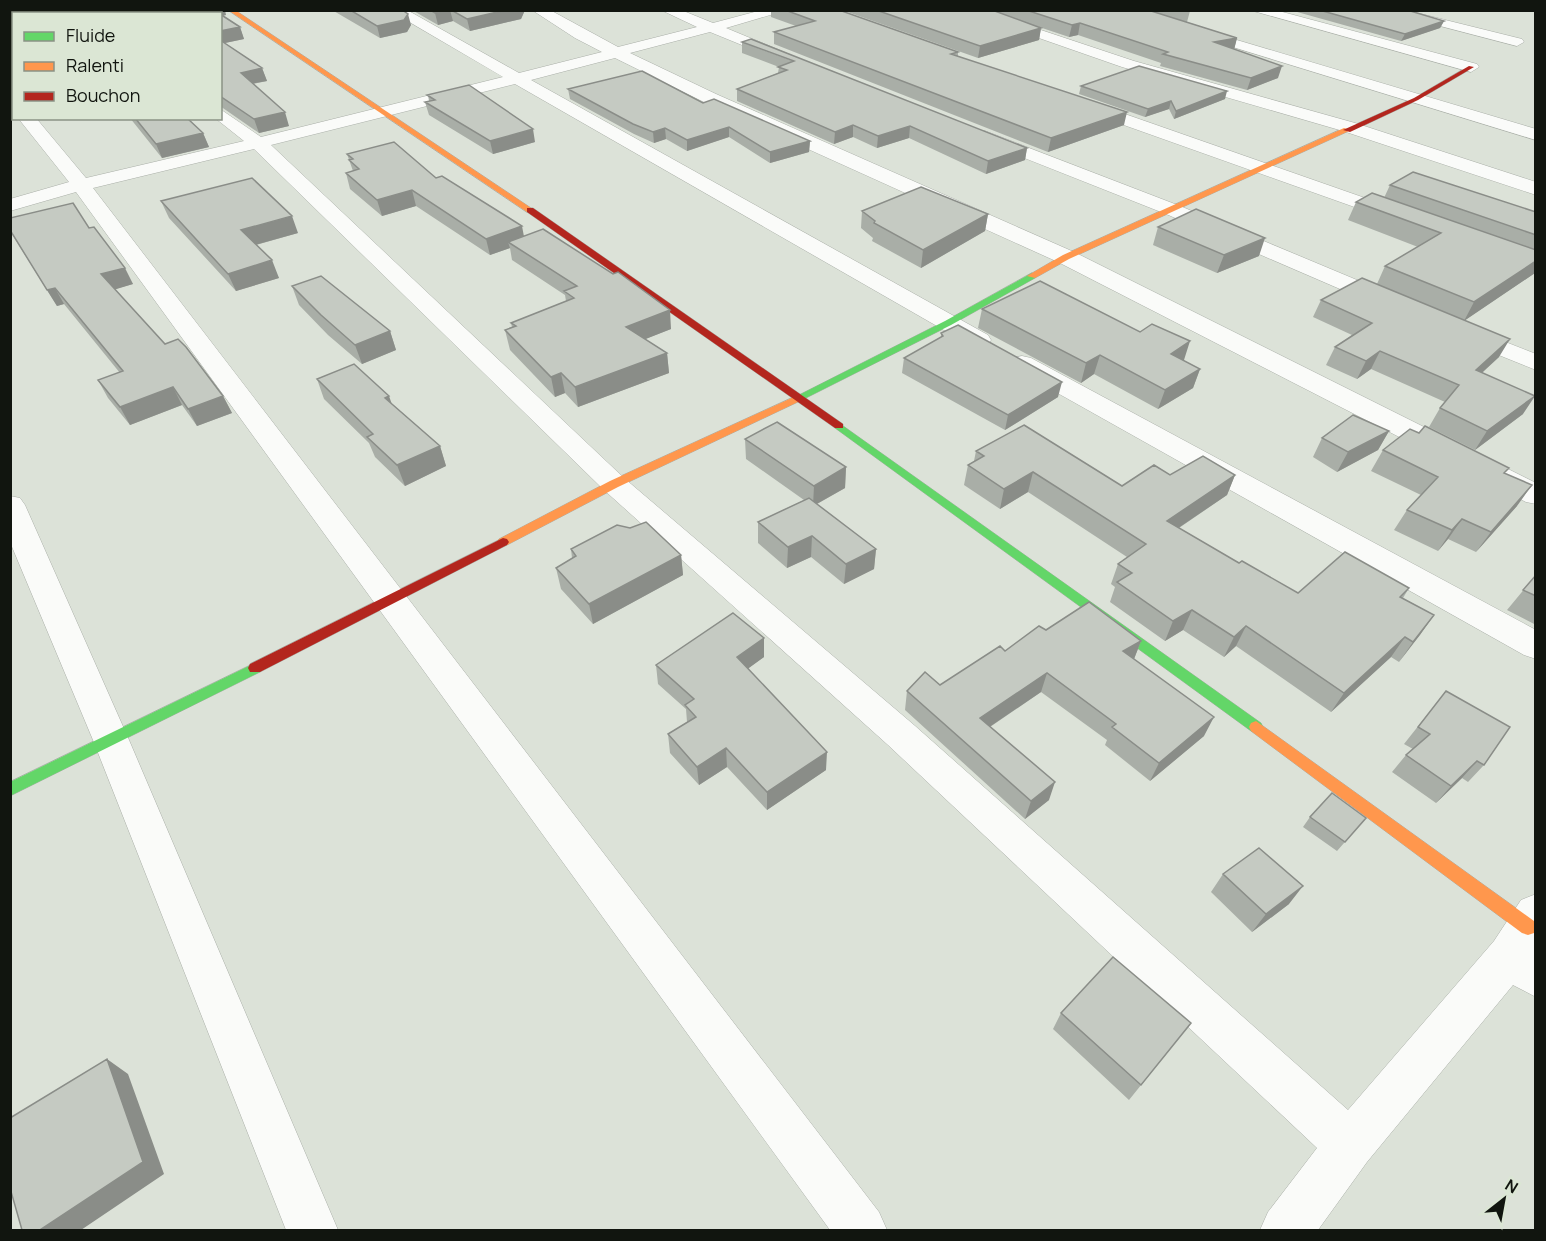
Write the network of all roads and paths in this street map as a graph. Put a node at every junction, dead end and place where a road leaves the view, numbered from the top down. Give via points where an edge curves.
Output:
1 (230, 10) edge
2 (396, 10) edge
3 (539, 10) edge
4 (668, 10) edge
5 (780, 10) edge
6 (966, 10) edge
7 (1119, 10) edge
8 (1303, 10) edge
9 (1386, 10) edge
10 (1259, 17) edge
11 (1281, 17) junction
12 (710, 28) junction
13 (1239, 32) dead end
14 (1217, 39) junction
15 (1517, 42) dead end
16 (1184, 48) edge
17 (617, 52) junction
18 (1162, 55) edge
19 (1128, 64) junction
20 (809, 67) edge
21 (1471, 67) joint
22 (518, 78) junction
23 (1063, 97) edge
24 (1416, 99) junction
25 (387, 111) junction
26 (222, 116) edge
27 (28, 120) edge
28 (1349, 127) junction
29 (964, 128) edge
30 (1536, 135) edge
31 (256, 141) junction
32 (1263, 168) junction
33 (81, 184) junction
34 (1536, 189) edge
35 (10, 205) edge
36 (1173, 210) junction
37 (1415, 222) edge
38 (1066, 257) junction
39 (1415, 312) edge
40 (948, 323) junction
41 (1448, 326) edge
42 (1536, 363) edge
43 (799, 398) junction
44 (614, 484) junction
45 (1536, 495) edge
46 (10, 505) edge
47 (392, 600) junction
48 (1536, 646) edge
49 (111, 740) junction
50 (10, 790) edge
51 (1527, 943) edge
52 (1350, 1145) junction
53 (312, 1230) edge
54 (861, 1230) edge
55 (1286, 1230) edge

1 - 25 street
2 - 22 street
3 - 17 street
4 - 12 street
5 - 12 street
6 - 19 street
7 - 14 street
8 - 11 street
9 - 15 street
10 - 11 street
11 - 21 street
12 - 17 street
12 - 20 street
13 - 14 street
14 - 16 street
14 - 24 street
17 - 22 street
17 - 38 street
18 - 19 street
19 - 28 street
21 - 24 street
22 - 25 street
22 - 40 street
23 - 32 street
24 - 28 street
24 - 30 street
25 - 31 street
25 - 43 street
26 - 31 street
27 - 33 street
28 - 32 street
28 - 34 street
29 - 36 street
31 - 33 street
31 - 44 street
32 - 36 street
32 - 37 street
33 - 35 street
33 - 47 street
36 - 38 street
36 - 39 street
38 - 40 street
38 - 45 street
40 - 43 street
40 - 48 street
41 - 42 street
43 - 44 street
43 - 51 street via 1090,604
44 - 47 street
44 - 52 street via 901,735
46 - 49 street
47 - 49 street
47 - 54 street
49 - 50 street
49 - 53 street
51 - 52 street
52 - 55 street

